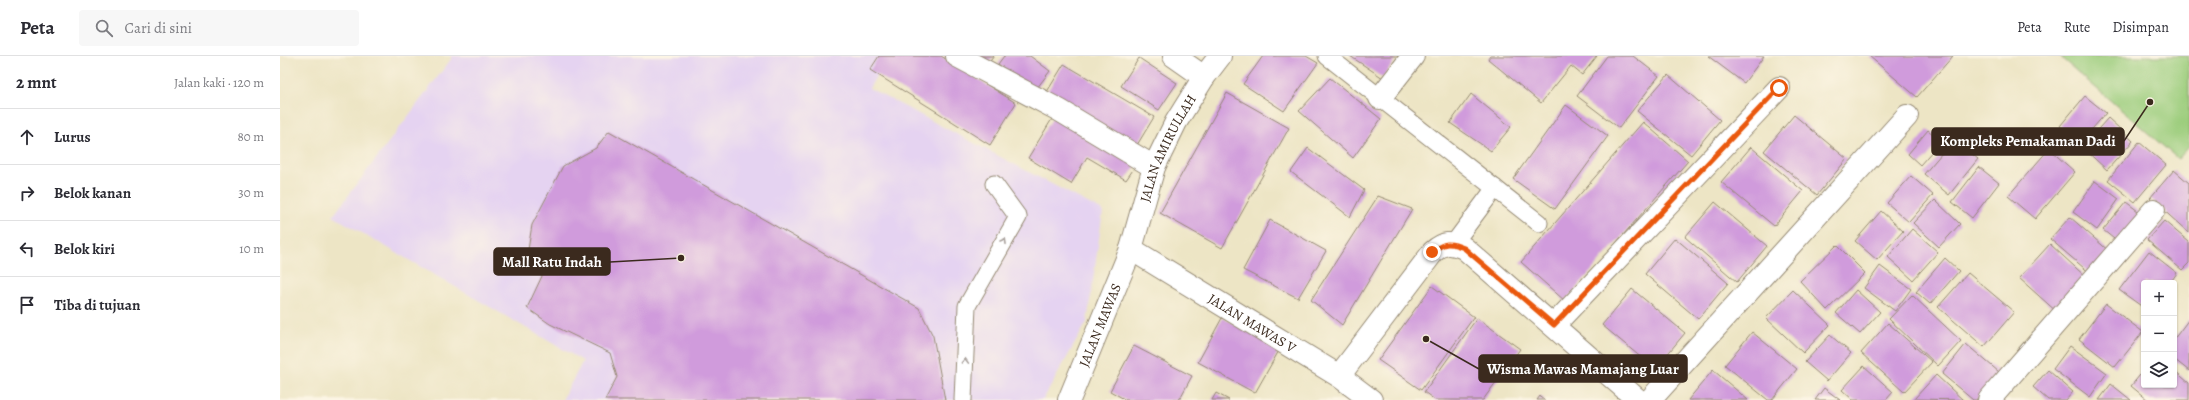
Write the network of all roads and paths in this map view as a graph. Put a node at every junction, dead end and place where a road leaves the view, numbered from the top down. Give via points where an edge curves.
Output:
1 (957, 56) edge
2 (1174, 56) edge
3 (1220, 56) edge
4 (1327, 56) edge
5 (1413, 56) edge
6 (1204, 77) junction
7 (1779, 88) dead end
8 (1380, 98) junction
9 (1907, 116) dead end
10 (1154, 167) junction
11 (994, 184) dead end
12 (1495, 188) junction
13 (2154, 210) dead end
14 (1539, 223) dead end
15 (1454, 243) junction
16 (1131, 249) junction
17 (1554, 325) junction
18 (1339, 376) junction
19 (1074, 398) edge
20 (963, 400) edge
21 (1371, 400) edge
22 (1638, 400) edge
23 (1650, 400) edge
24 (1990, 400) edge

1 - 10 street via 1059,110
2 - 6 street
3 - 6 street, JALAN AMIRULLAH
4 - 8 lane
5 - 8 street
6 - 10 street, JALAN AMIRULLAH via 1176,122
7 - 17 street
8 - 12 lane
9 - 23 street
10 - 16 street, JALAN AMIRULLAH
20 -> 11 lane via 967,306 1018,217
12 - 14 lane
12 - 15 lane
13 - 24 street
15 - 17 street via 1464,248
15 - 18 street via 1443,243 1432,252
16 - 18 street, JALAN MAWAS V
16 - 19 street, JALAN MAWAS
17 - 22 street
18 - 21 street, JALAN MAWAS V

